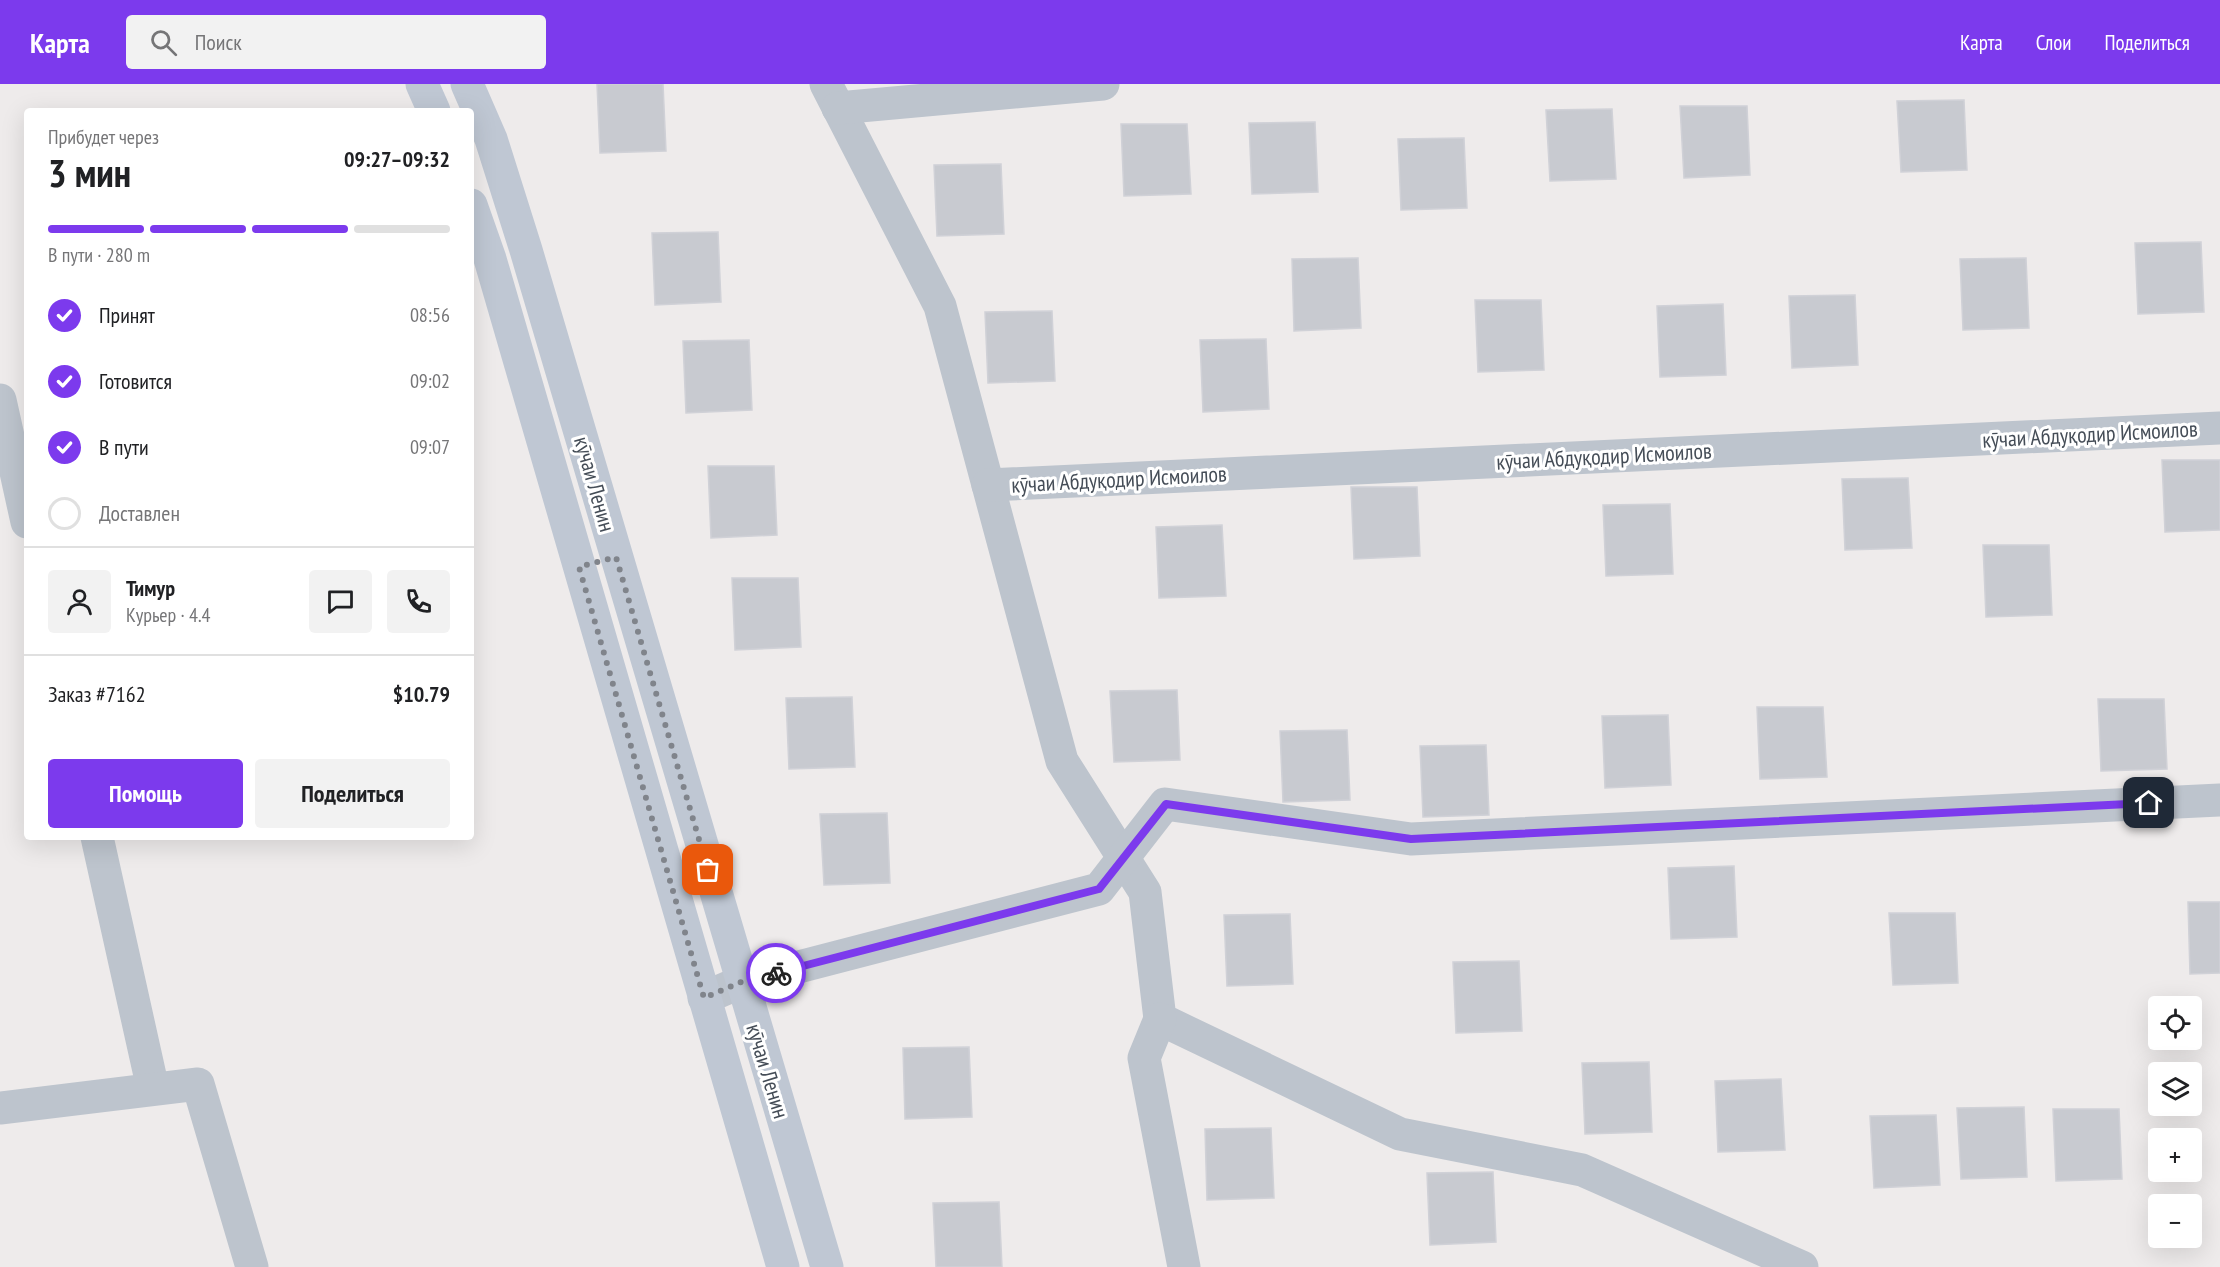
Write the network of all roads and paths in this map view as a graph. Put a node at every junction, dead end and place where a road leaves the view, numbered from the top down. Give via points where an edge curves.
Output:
1 (422, 84) edge
2 (467, 84) edge
3 (1103, 84) edge
4 (832, 96) edge
5 (433, 108) edge
6 (474, 214) edge
7 (0, 400) edge
8 (2220, 428) edge
9 (988, 485) junction
10 (24, 508) edge
11 (616, 557) junction
12 (579, 567) junction
13 (2220, 800) edge
14 (98, 840) edge
15 (1125, 856) junction
16 (741, 982) junction
17 (704, 998) junction
18 (1160, 1019) junction
19 (153, 1089) junction
20 (0, 1108) edge
21 (252, 1267) edge
22 (783, 1267) edge
23 (827, 1267) edge
24 (1184, 1267) edge
25 (1802, 1267) edge

1 - 5 street
2 - 11 street, кӯчаи Ленин via 491,140 526,250
3 - 4 street
4 - 9 street via 940,306
6 - 12 street, кӯчаи Ленин
7 - 10 street
8 - 9 street, кӯчаи Абдуқодир Исмоилов
9 - 15 street via 1062,760
11 - 12 street
11 - 16 street, кӯчаи Ленин
12 - 17 street, кӯчаи Ленин
13 - 15 street via 1411,839 1166,804
14 - 19 street
15 - 16 street via 1099,889
15 - 18 street via 1145,891
16 - 17 street
16 - 23 street, кӯчаи Ленин
17 - 22 street, кӯчаи Ленин
18 - 24 street via 1144,1058
18 - 25 street via 1400,1134 1582,1170
19 - 20 street
19 - 21 street via 198,1084

